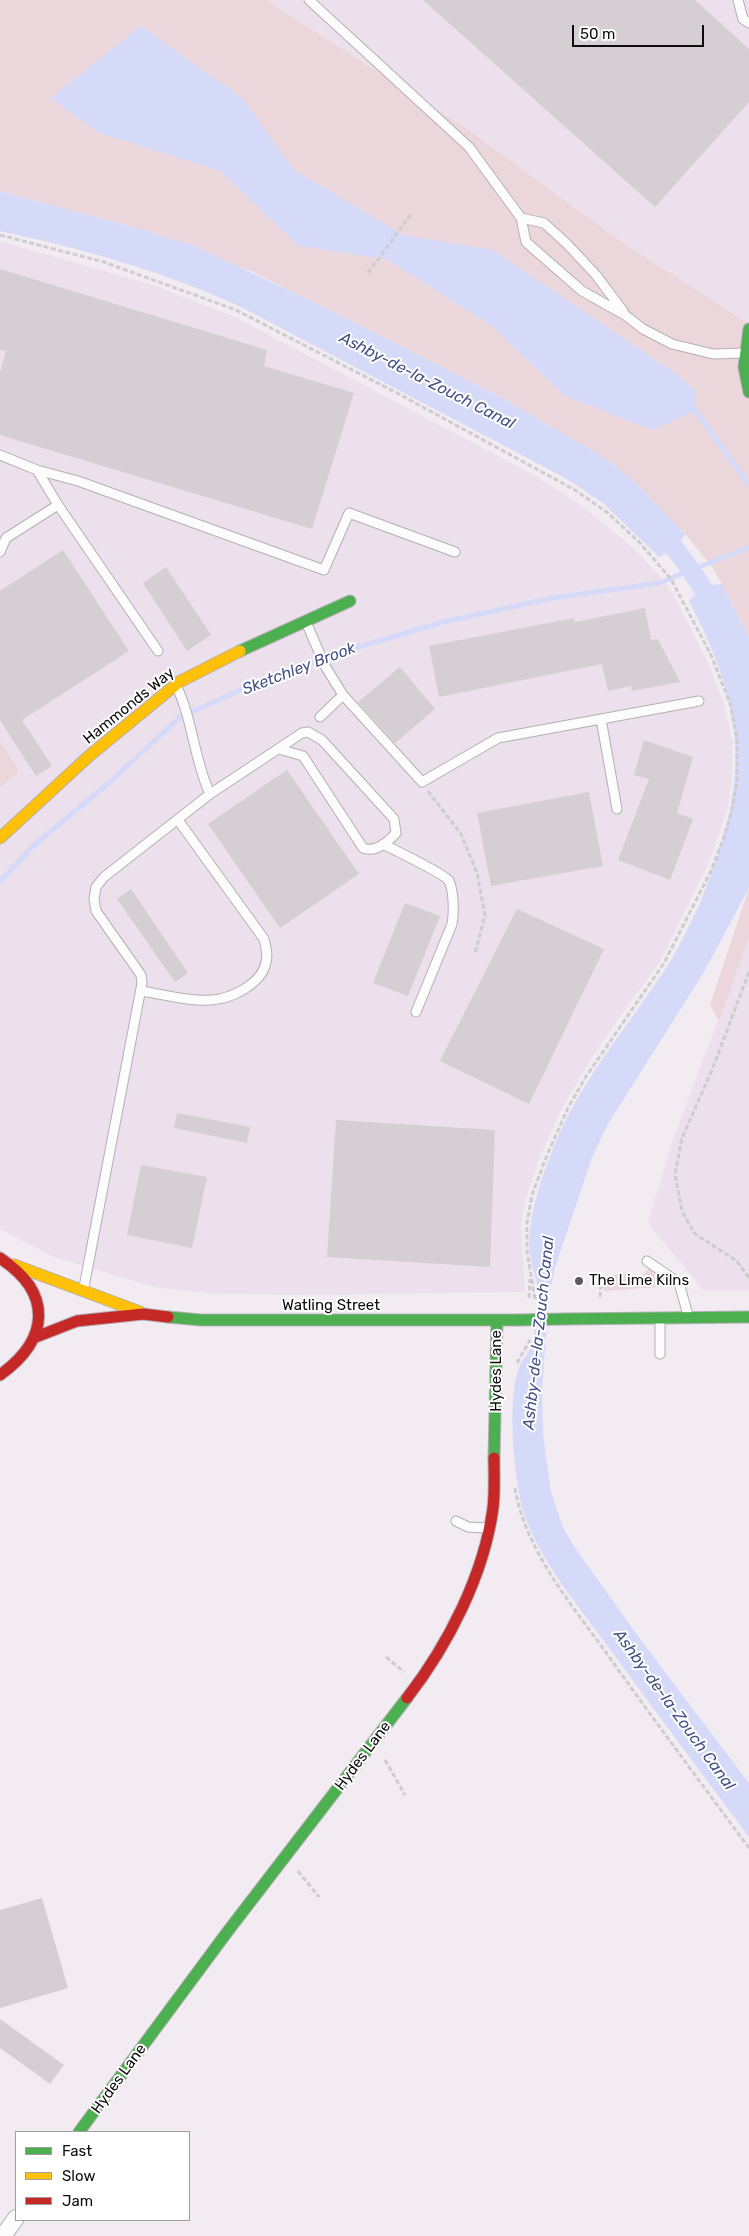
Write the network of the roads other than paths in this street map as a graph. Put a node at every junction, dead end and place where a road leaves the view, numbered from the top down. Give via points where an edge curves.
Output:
1 (309, 0) edge
2 (738, 0) edge
3 (749, 23) edge
4 (521, 218) junction
5 (625, 315) junction
6 (749, 330) edge
7 (746, 353) junction
8 (749, 392) edge
9 (0, 455) edge
10 (37, 470) junction
11 (58, 505) junction
12 (0, 552) edge
13 (455, 552) dead end
14 (350, 601) dead end
15 (306, 622) junction
16 (158, 651) dead end
17 (176, 685) junction
18 (343, 695) junction
19 (699, 701) dead end
20 (320, 717) dead end
21 (601, 719) junction
22 (279, 749) junction
23 (210, 794) junction
24 (617, 809) dead end
25 (178, 820) junction
26 (0, 838) edge
27 (384, 844) junction
28 (141, 991) junction
29 (416, 1012) dead end
30 (0, 1258) edge
31 (647, 1261) dead end
32 (12, 1264) junction
33 (84, 1290) junction
34 (143, 1314) junction
35 (749, 1317) edge
36 (660, 1318) junction
37 (688, 1318) junction
38 (497, 1320) junction
39 (36, 1337) junction
40 (660, 1354) dead end
41 (0, 1375) edge
42 (456, 1522) dead end
43 (490, 1528) junction
44 (80, 2131) edge
45 (15, 2219) edge
46 (3, 2236) edge

1 - 4 lane via 469,147
2 - 3 lane via 744,19
4 - 5 lane via 544,223 567,244 596,275
4 - 5 lane via 526,242 582,291
5 - 7 lane via 672,344 712,354
6 - 7 main road
7 - 8 main road via 744,367
9 - 10 lane
10 - 11 lane
10 - 13 lane via 78,481 324,570 350,513
11 - 12 lane via 6,538
11 - 16 lane
14 - 15 main road, Hammonds Way
15 - 17 main road, Hammonds Way via 229,656
15 - 18 lane via 325,666
17 - 23 lane via 183,699 201,775
17 - 26 main road, Hammonds Way via 89,756
18 - 20 lane
18 - 21 lane via 422,782 498,738
19 - 21 lane
21 - 24 lane
22 - 23 lane
22 - 27 lane via 302,756 364,848 369,850
22 - 27 lane via 302,733 308,732 322,740 394,819 396,833
23 - 25 lane
25 - 28 lane via 114,868 96,887 96,910 141,975
25 - 28 lane via 264,939 266,964 260,976 248,986 218,999
27 - 29 lane via 445,877 450,888 454,910 452,924
28 - 33 lane
30 - 32 main road
31 - 37 lane via 680,1283
32 - 33 main road, Watling Street
32 - 39 main road via 27,1279 36,1297 39,1317
33 - 34 main road, Watling Street
34 - 38 main road, Watling Street via 201,1320
34 - 39 main road, Watling Street via 77,1321
35 - 37 main road
36 - 37 main road
36 - 38 main road, Watling Street, bridge
36 - 40 lane
38 - 43 main road, Hydes Lane via 496,1478
39 - 41 main road via 27,1354
42 - 43 lane via 468,1527
43 - 44 main road, Hydes Lane via 469,1592 442,1647 419,1683 228,1931
45 - 46 street

